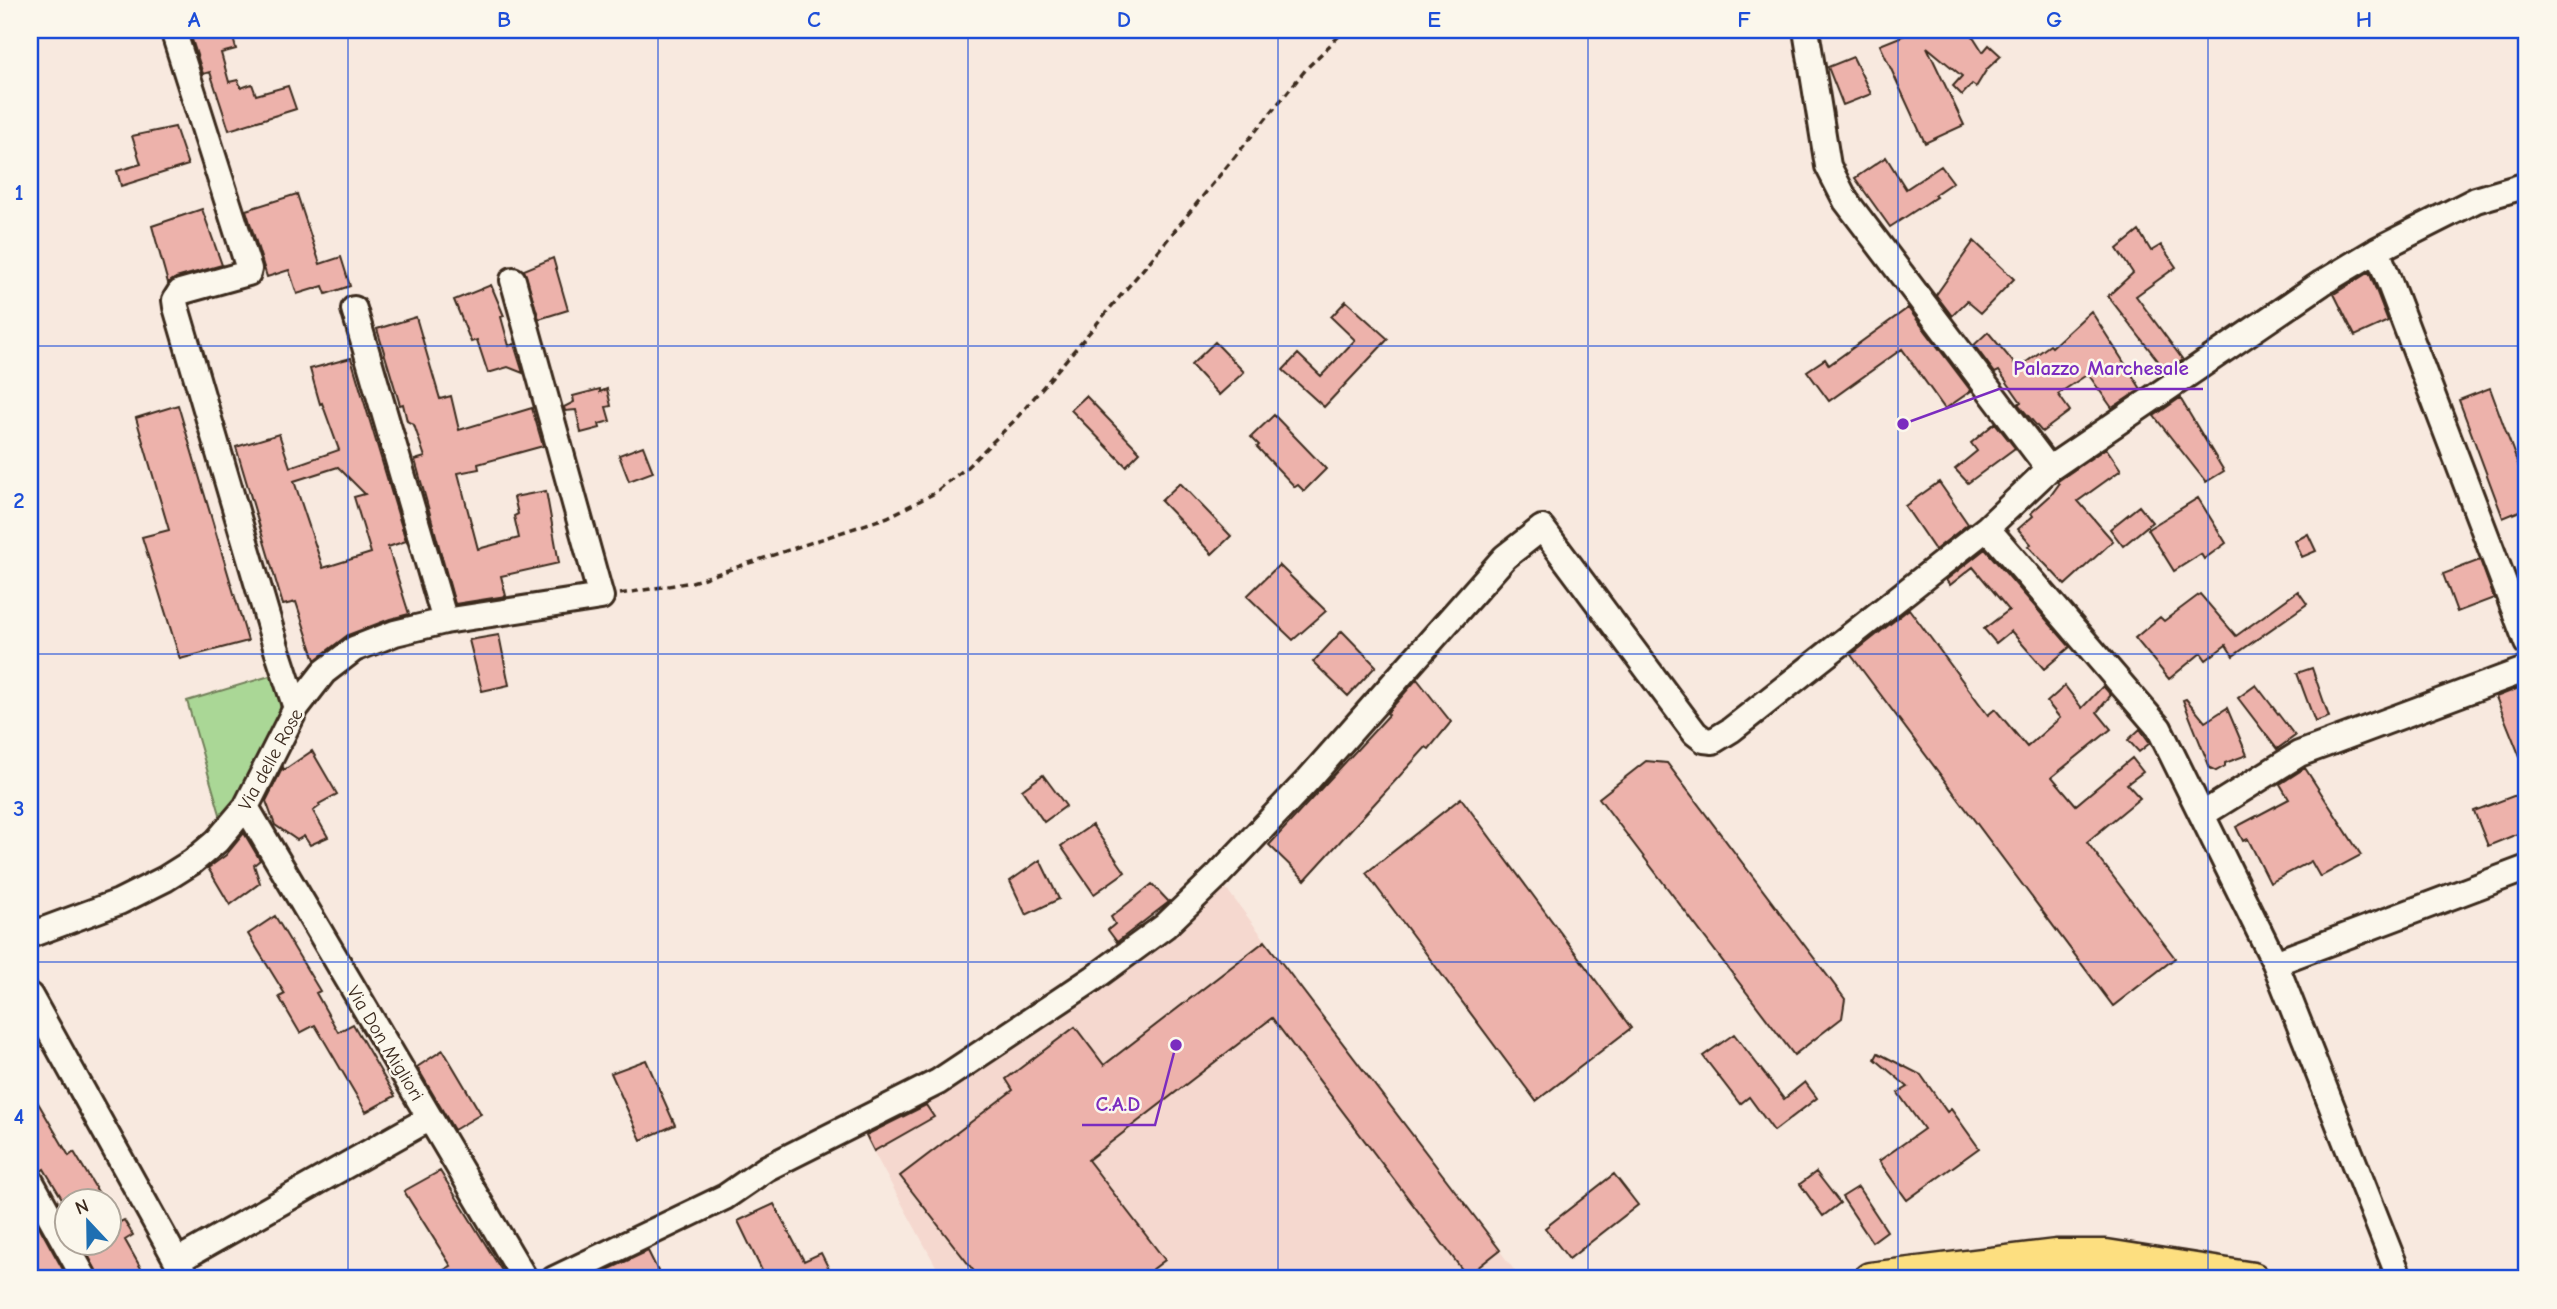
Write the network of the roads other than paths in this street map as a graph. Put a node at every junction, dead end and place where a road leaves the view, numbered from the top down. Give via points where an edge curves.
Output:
1 (173, 30) edge
2 (1806, 30) edge
3 (2527, 185) edge
4 (2377, 250) junction
5 (513, 280) dead end
6 (354, 309) dead end
7 (2049, 469) junction
8 (1987, 528) junction
9 (445, 621) junction
10 (2527, 643) edge
11 (2527, 669) edge
12 (296, 708) junction
13 (246, 807) junction
14 (2203, 814) junction
15 (2527, 868) edge
16 (30, 935) edge
17 (2275, 963) junction
18 (30, 996) edge
19 (430, 1118) junction
20 (30, 1180) edge
21 (182, 1270) edge
22 (564, 1277) edge
23 (85, 1279) edge
24 (525, 1279) edge
25 (1870, 1279) edge
26 (2253, 1279) edge
27 (2400, 1279) edge

1 - 12 street via 249,269 180,292 176,307
2 - 7 street via 1828,166 1846,201
3 - 4 street via 2476,200
4 - 7 street
4 - 10 street
5 - 9 street, Via delle Rose via 601,597
6 - 9 street
7 - 8 street
8 - 14 street via 2159,728
8 - 22 street via 1713,741 1695,733 1542,528 1505,557 1308,780 1165,926 938,1082
9 - 12 street, Via delle Rose via 354,649 324,673
11 - 14 street via 2299,754
12 - 13 street, Via delle Rose
13 - 16 street, Via delle Rose via 217,841 165,879 119,902
13 - 19 street, Via Don Migliori
14 - 17 street
15 - 17 street
17 - 27 street
18 - 21 street
19 - 21 street
19 - 24 street, Via Don Migliori
20 - 23 street
25 - 26 main road via 2056,1256 2106,1256

